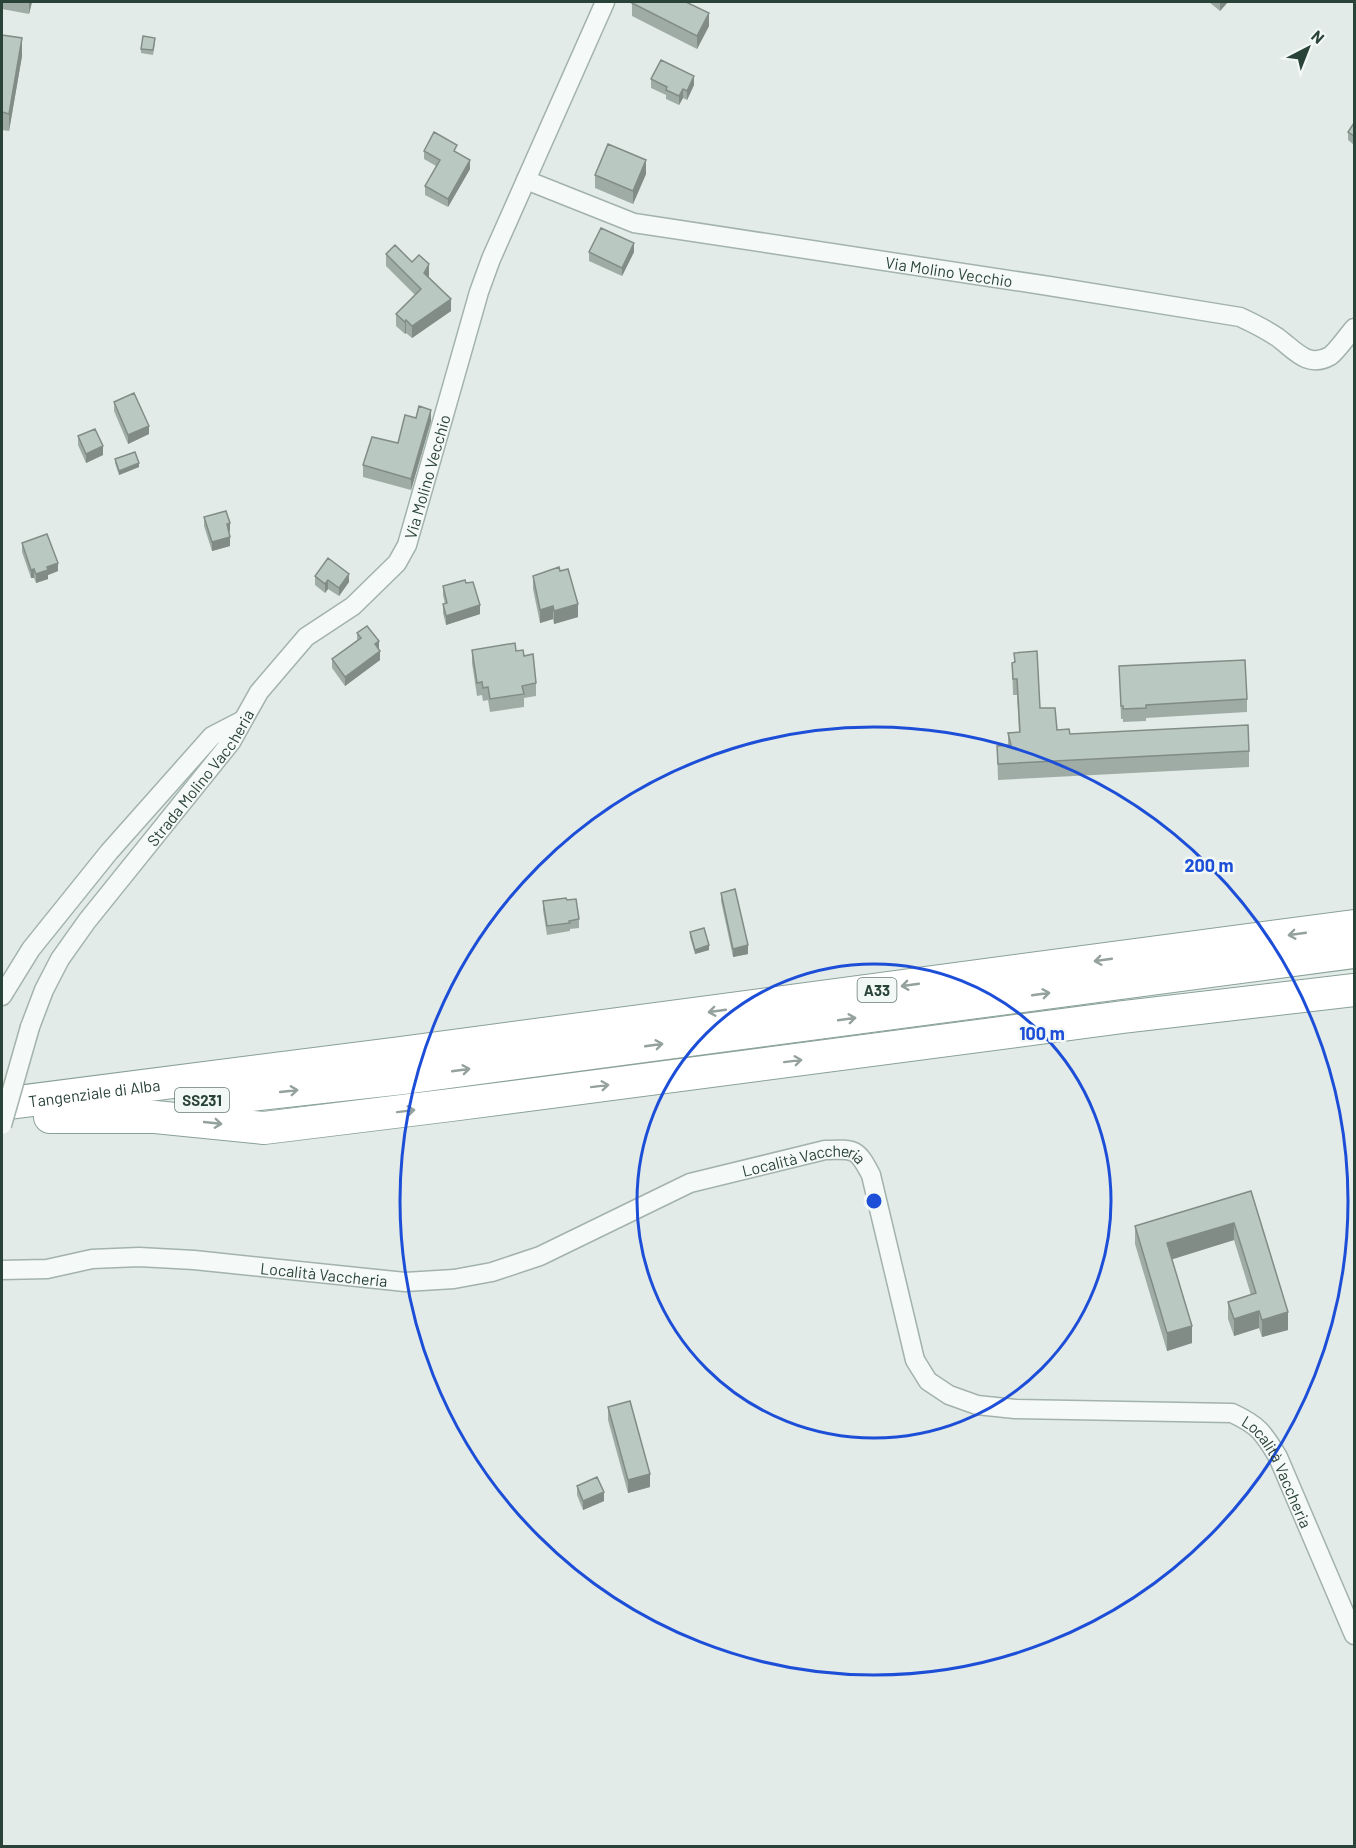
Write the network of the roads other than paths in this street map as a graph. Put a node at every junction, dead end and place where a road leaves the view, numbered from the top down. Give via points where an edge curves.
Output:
1 (605, 2) edge
2 (526, 180) junction
3 (1354, 328) edge
4 (243, 720) junction
5 (1354, 926) edge
6 (1354, 952) edge
7 (1354, 990) edge
8 (2, 996) edge
9 (401, 1065) junction
10 (2, 1104) edge
11 (50, 1117) junction
12 (2, 1125) edge
13 (2, 1270) edge
14 (1354, 1635) edge

1 - 2 street, Via Molino Vecchio
2 - 3 street, Via Molino Vecchio via 634,223 1240,317 1273,335 1300,357 1314,361 1331,356
2 - 4 street, Via Molino Vecchio via 479,292 407,545 397,563 353,606 306,637 259,692
4 - 8 street, Strada Molino Vaccheria via 213,736 109,852 31,949
4 - 12 street, Strada Molino Vaccheria, bridge via 231,742 60,959 30,1027
5 -> 9 highway, A33
9 -> 6 highway, A33
11 -> 7 highway via 155,1117 264,1128
9 - 10 highway, Tangenziale di Alba / SS231
11 -> 9 highway, SS231
11 - 12 highway, SS231
13 - 14 street, Località Vaccheria via 47,1269 92,1259 139,1257 405,1282 454,1279 492,1272 540,1256 690,1183 825,1150 848,1149 861,1156 871,1175 915,1360 928,1381 949,1395 977,1405 1232,1413 1249,1421 1263,1432 1278,1457

